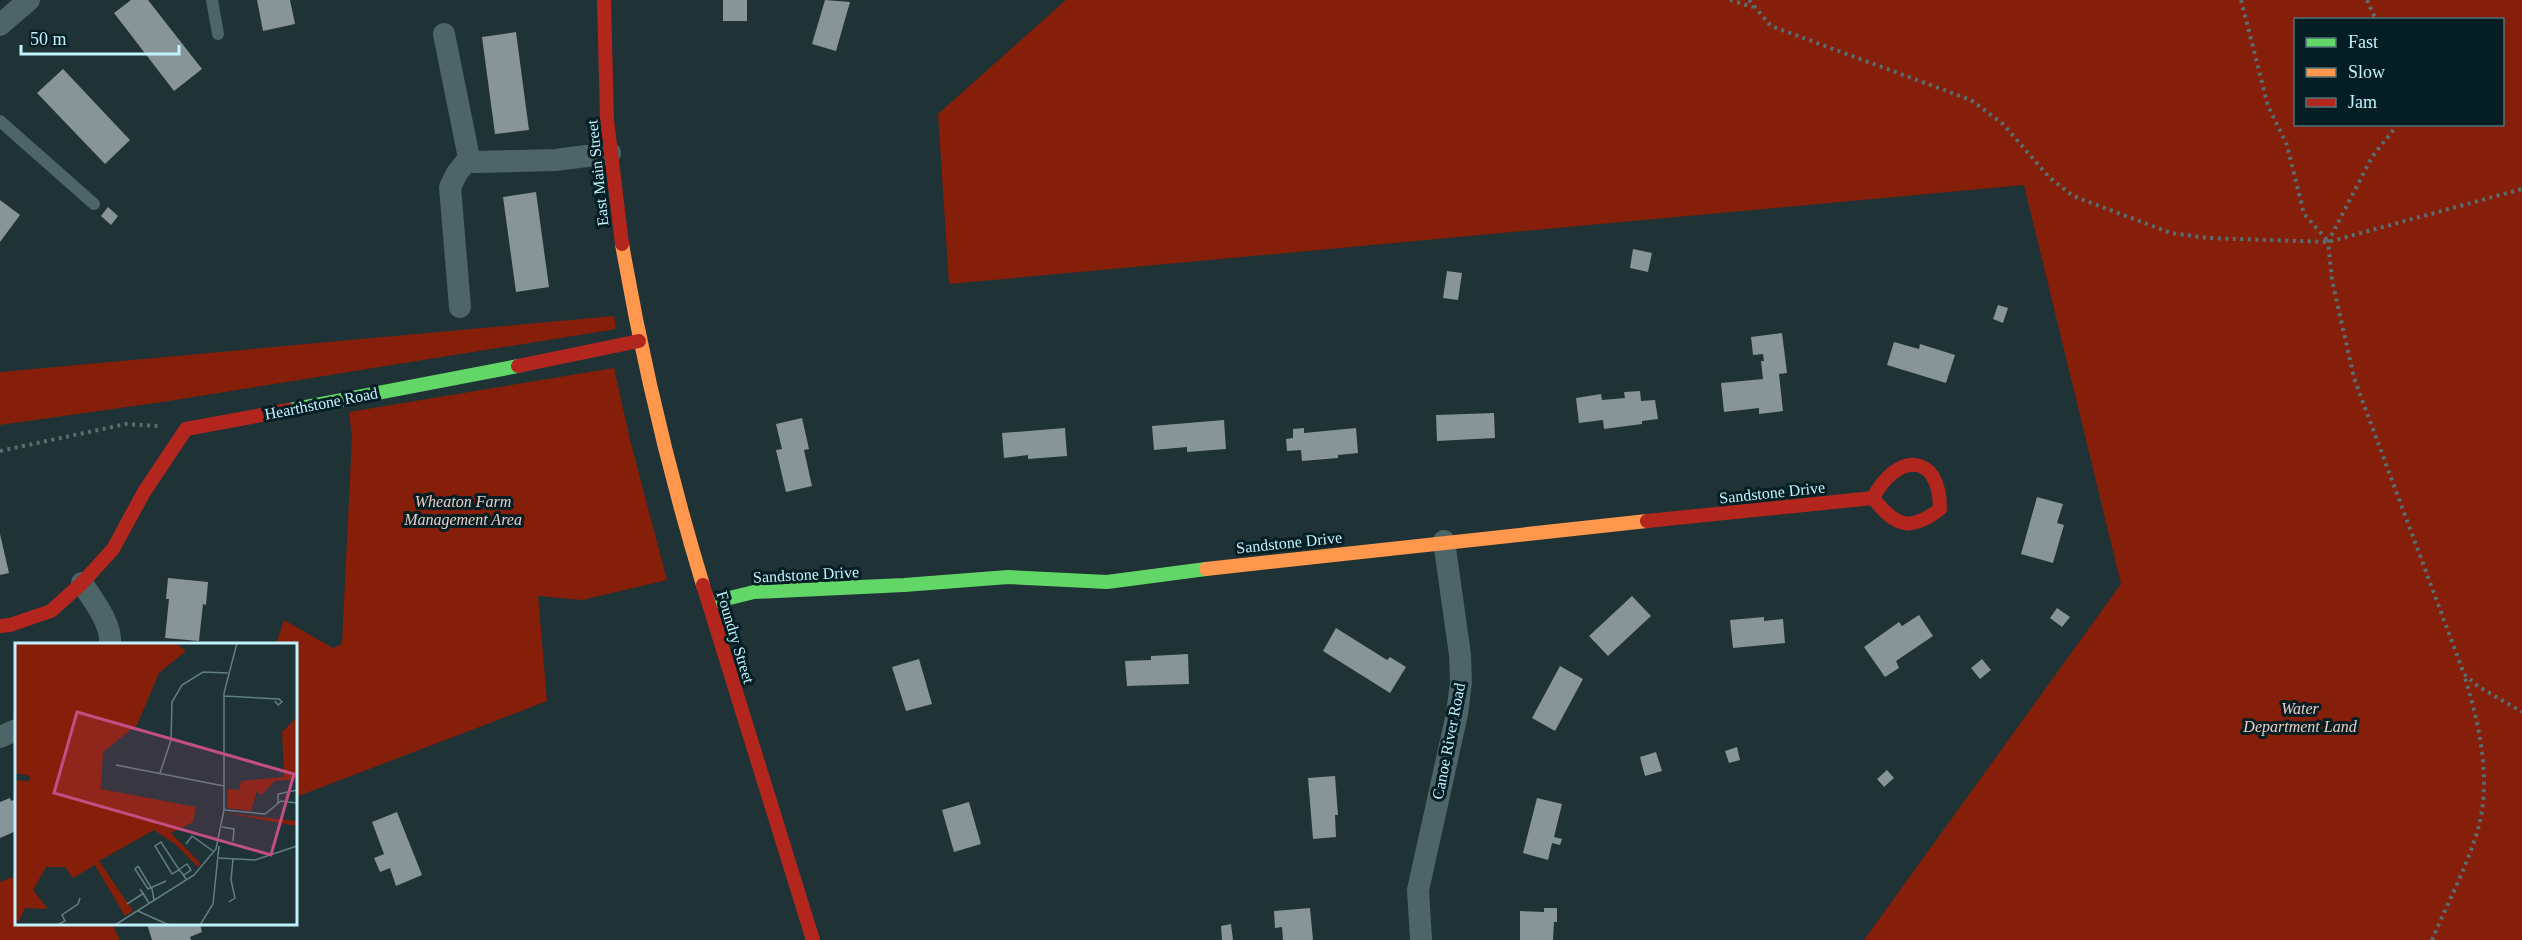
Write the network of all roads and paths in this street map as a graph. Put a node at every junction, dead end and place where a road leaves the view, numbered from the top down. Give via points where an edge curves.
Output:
1 (29, 0) edge
2 (212, 0) edge
3 (604, 0) edge
4 (1730, 0) edge
5 (1749, 0) edge
6 (2241, 0) edge
7 (2367, 0) edge
8 (1754, 7) junction
9 (2375, 18) edge
10 (0, 25) edge
11 (218, 34) dead end
12 (444, 34) dead end
13 (0, 121) edge
14 (2396, 126) edge
15 (610, 153) junction
16 (469, 158) junction
17 (2522, 189) edge
18 (94, 204) dead end
19 (2328, 242) junction
20 (459, 307) dead end
21 (639, 341) junction
22 (186, 429) junction
23 (0, 451) edge
24 (1873, 498) junction
25 (1444, 542) junction
26 (82, 583) junction
27 (709, 603) junction
28 (0, 626) edge
29 (110, 643) edge
30 (2464, 674) junction
31 (2522, 712) edge
32 (15, 730) edge
33 (0, 736) edge
34 (813, 940) edge
35 (1421, 940) edge
36 (2432, 940) edge

1 - 10 street
2 - 11 lane
3 - 15 main road, East Main Street
4 - 8 path
5 - 8 path
6 - 19 path via 2268,106 2287,145 2304,214
7 - 9 path
8 - 19 path via 1771,26 1971,100 2003,124 2049,177 2073,196 2101,208 2171,233
12 - 16 street
13 - 18 lane
14 - 19 path via 2372,157
15 - 16 street via 555,160 475,162
15 - 21 main road, East Main Street
16 - 20 street via 450,187
17 - 19 path
19 - 30 path via 2332,280 2354,378
21 - 22 main road, Hearthstone Road
21 - 27 main road, Foundry Street
22 - 23 path via 126,423
22 - 26 main road via 144,492 113,549
24 - 24 main road via 1888,472 1907,464 1925,468 1938,479 1942,493 1940,508 1926,520 1910,525 1894,522
24 - 25 main road, Sandstone Drive
25 - 27 main road, Sandstone Drive via 1107,582 1008,577 754,592
25 - 35 street, Canoe River Road via 1461,682 1418,890
26 - 28 main road via 51,611
26 - 29 street via 111,636
27 - 34 main road, Foundry Street
30 - 31 path
30 - 36 path via 2482,744 2479,828
32 - 33 street

